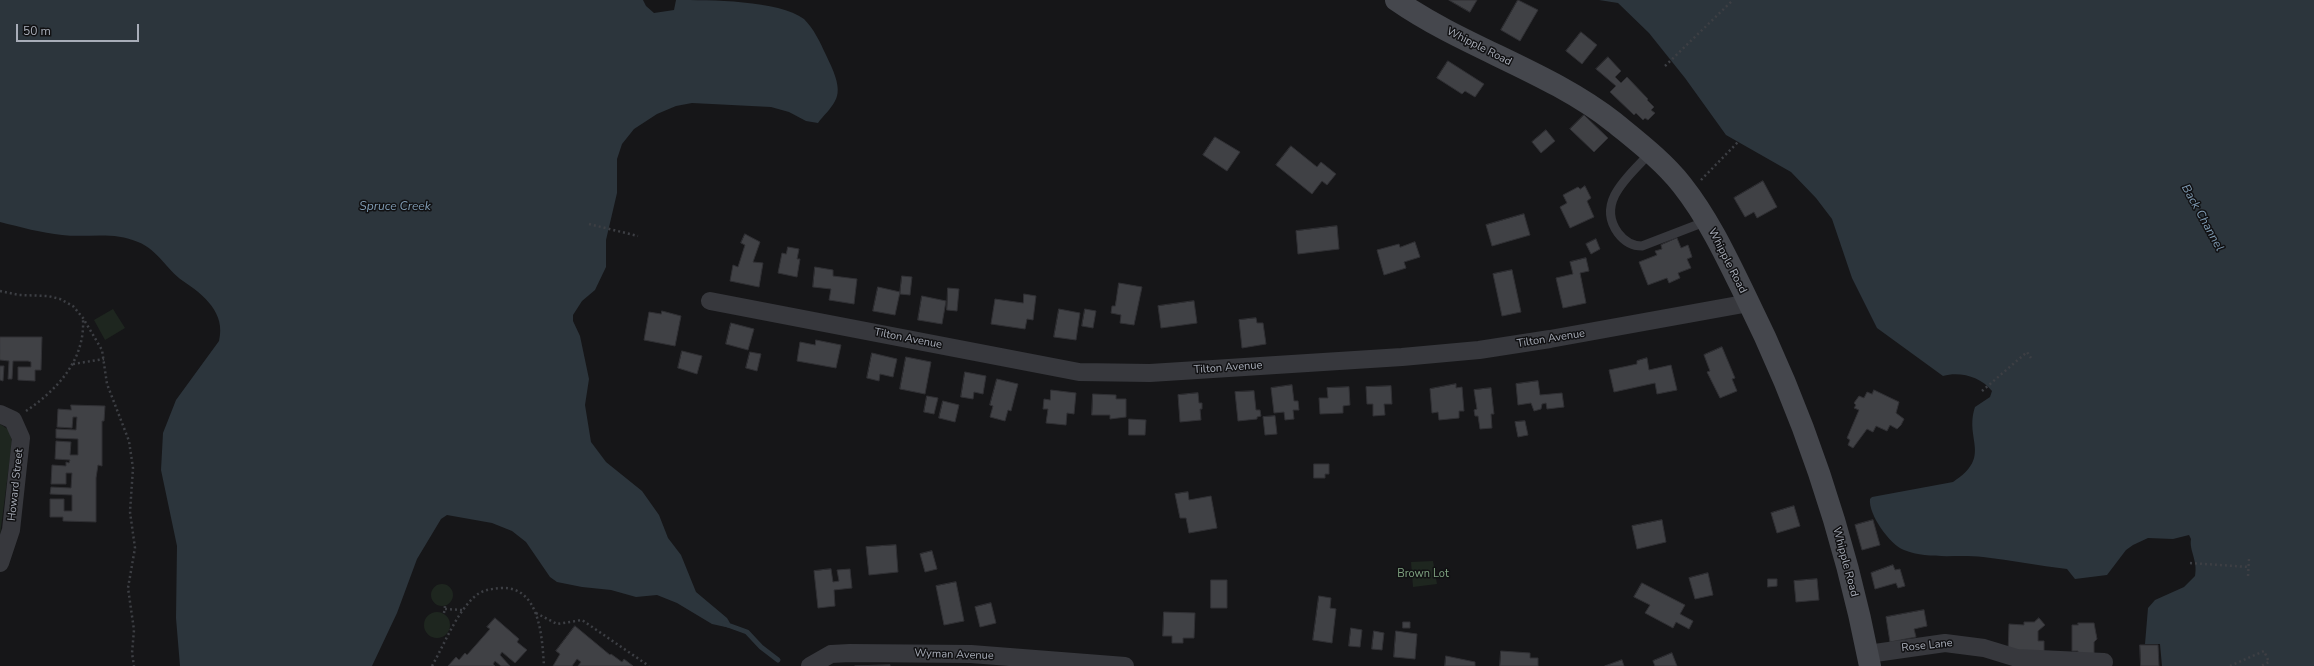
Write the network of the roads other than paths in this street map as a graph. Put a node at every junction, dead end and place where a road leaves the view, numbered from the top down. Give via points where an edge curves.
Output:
1 (1396, 0) edge
2 (1650, 153) junction
3 (1707, 221) junction
4 (710, 301) dead end
5 (1749, 303) junction
6 (6, 417) edge
7 (0, 564) edge
8 (1869, 660) edge
9 (2104, 662) dead end
10 (810, 666) edge
11 (1125, 666) edge

1 - 2 main road, Whipple Road via 1452,35 1559,86 1614,122
2 - 3 main road, Whipple Road via 1688,193
2 - 3 lane via 1624,182 1611,202 1610,220 1620,235 1630,244 1642,246
3 - 5 main road, Whipple Road
4 - 5 street, Tilton Avenue via 1080,372 1150,373 1479,350
5 - 8 main road, Whipple Road via 1783,376 1814,456 1843,554
6 - 7 street, Howard Street via 21,438 11,530
8 - 9 street, Rose Lane via 1944,643 1957,643 2017,658
10 - 11 street, Wyman Avenue via 831,654 850,653 971,654

